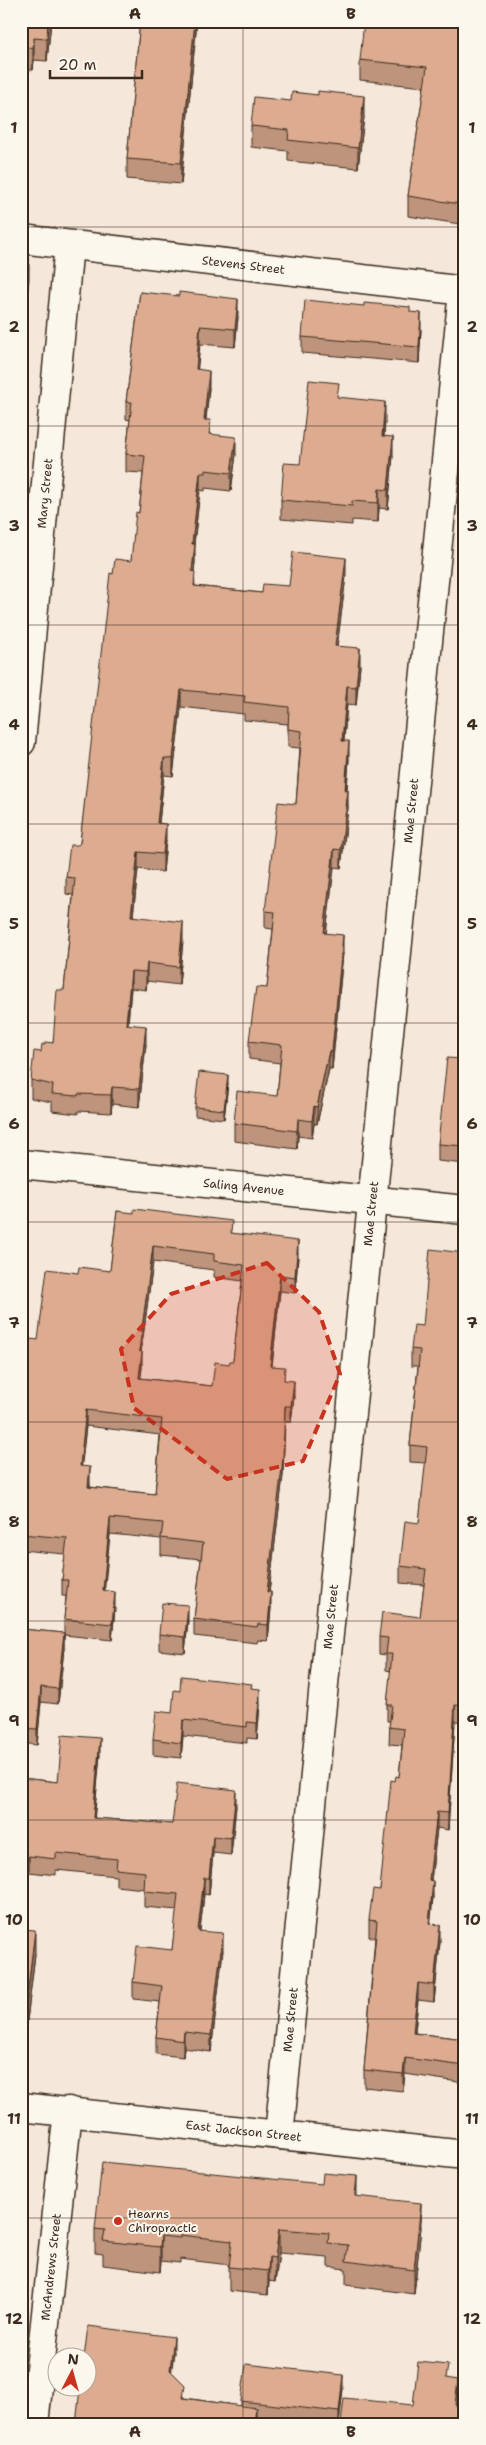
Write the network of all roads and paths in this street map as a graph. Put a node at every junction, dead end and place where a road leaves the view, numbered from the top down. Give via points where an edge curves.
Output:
1 (21, 239) edge
2 (69, 245) junction
3 (464, 291) edge
4 (21, 742) edge
5 (21, 1164) edge
6 (373, 1199) junction
7 (465, 1210) edge
8 (21, 2107) edge
9 (68, 2111) junction
10 (279, 2135) junction
11 (465, 2155) edge
12 (34, 2424) edge

1 - 2 street, Stevens Street
2 - 3 street, Stevens Street
2 - 4 street, Mary Street
3 - 6 street, Mae Street
5 - 6 street, Saling Avenue
6 - 7 street, Saling Avenue
6 - 10 street, Mae Street
8 - 9 street, East Jackson Street
9 - 10 street, East Jackson Street
9 - 12 street, McAndrews Street
10 - 11 street, East Jackson Street

